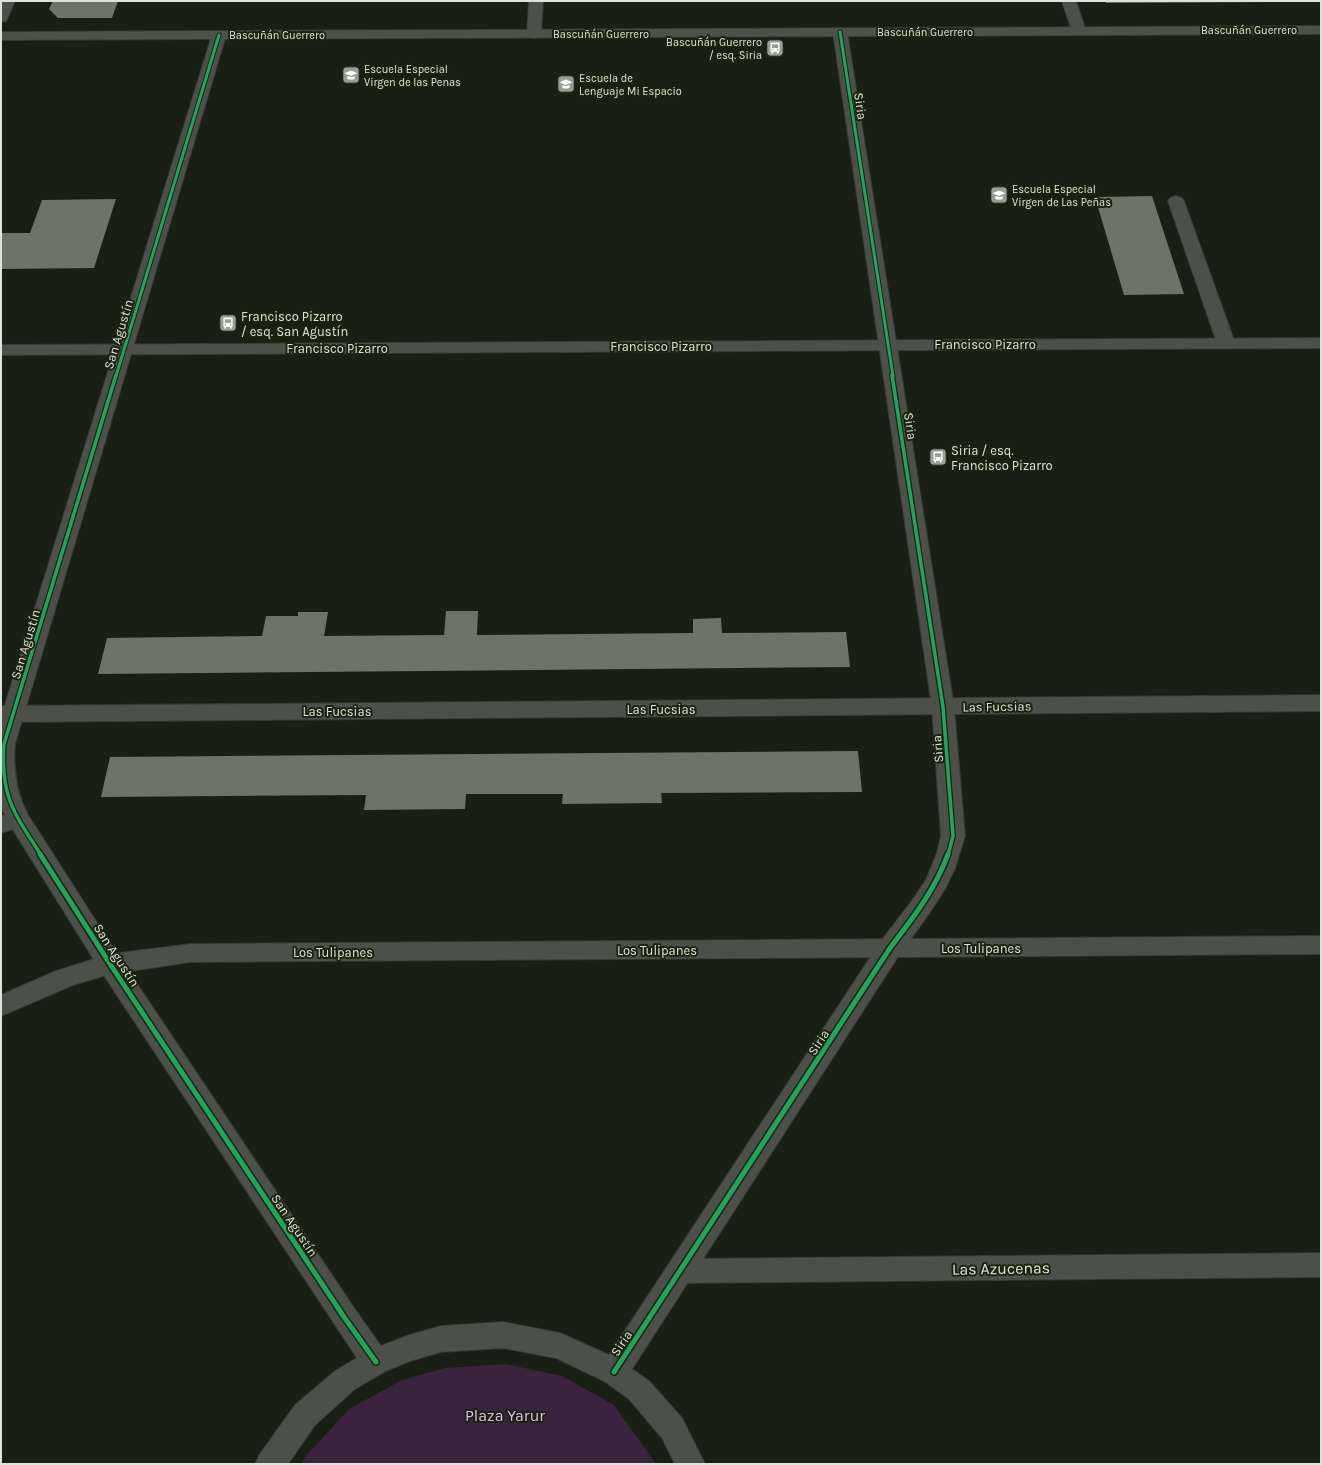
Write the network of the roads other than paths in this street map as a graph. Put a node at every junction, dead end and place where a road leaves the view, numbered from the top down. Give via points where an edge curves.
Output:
1 (8, 1) edge
2 (536, 1) edge
3 (1069, 1) edge
4 (1, 18) edge
5 (1321, 30) edge
6 (1079, 31) junction
7 (840, 32) junction
8 (534, 34) junction
9 (219, 35) junction
10 (1, 36) edge
11 (1176, 200) dead end
12 (1226, 343) junction
13 (1321, 343) edge
14 (888, 344) junction
15 (124, 349) junction
16 (1, 350) edge
17 (1321, 703) edge
18 (943, 707) junction
19 (7, 714) edge
20 (10, 822) edge
21 (1321, 945) edge
22 (890, 948) junction
23 (110, 964) junction
24 (1, 1006) edge
25 (1321, 1265) edge
26 (681, 1271) junction
27 (376, 1362) junction
28 (614, 1372) junction
29 (270, 1464) edge
30 (690, 1464) edge

1 - 4 street
2 - 8 street
3 - 6 street
5 - 6 main road, Bascuñán Guerrero
6 - 7 main road, Bascuñán Guerrero
7 - 8 main road, Bascuñán Guerrero
7 - 14 street, Siria
8 - 9 main road, Bascuñán Guerrero
9 - 10 main road, Bascuñán Guerrero
9 - 15 street, San Agustín
11 - 12 lane
12 - 13 street, Francisco Pizarro
12 - 14 street, Francisco Pizarro
14 - 15 street, Francisco Pizarro
14 - 18 street, Siria
15 - 16 street, Francisco Pizarro
15 - 19 street, San Agustín
17 - 18 street, Las Fucsias
18 - 19 street, Las Fucsias
18 - 22 street, Siria via 953,829 949,855 930,895
19 - 20 street, San Agustín via 2,766
20 - 23 street, San Agustín
21 - 22 street, Los Tulipanes
22 - 23 street, Los Tulipanes via 191,953
22 - 26 street, Siria
23 - 24 street, Los Tulipanes via 65,978
23 - 27 street, San Agustín
25 - 26 street, Las Azucenas
26 - 28 street, Siria
27 - 28 street via 406,1349 442,1339 503,1334 560,1346
27 - 29 street via 345,1380 305,1415
28 - 30 street via 639,1390 672,1428

